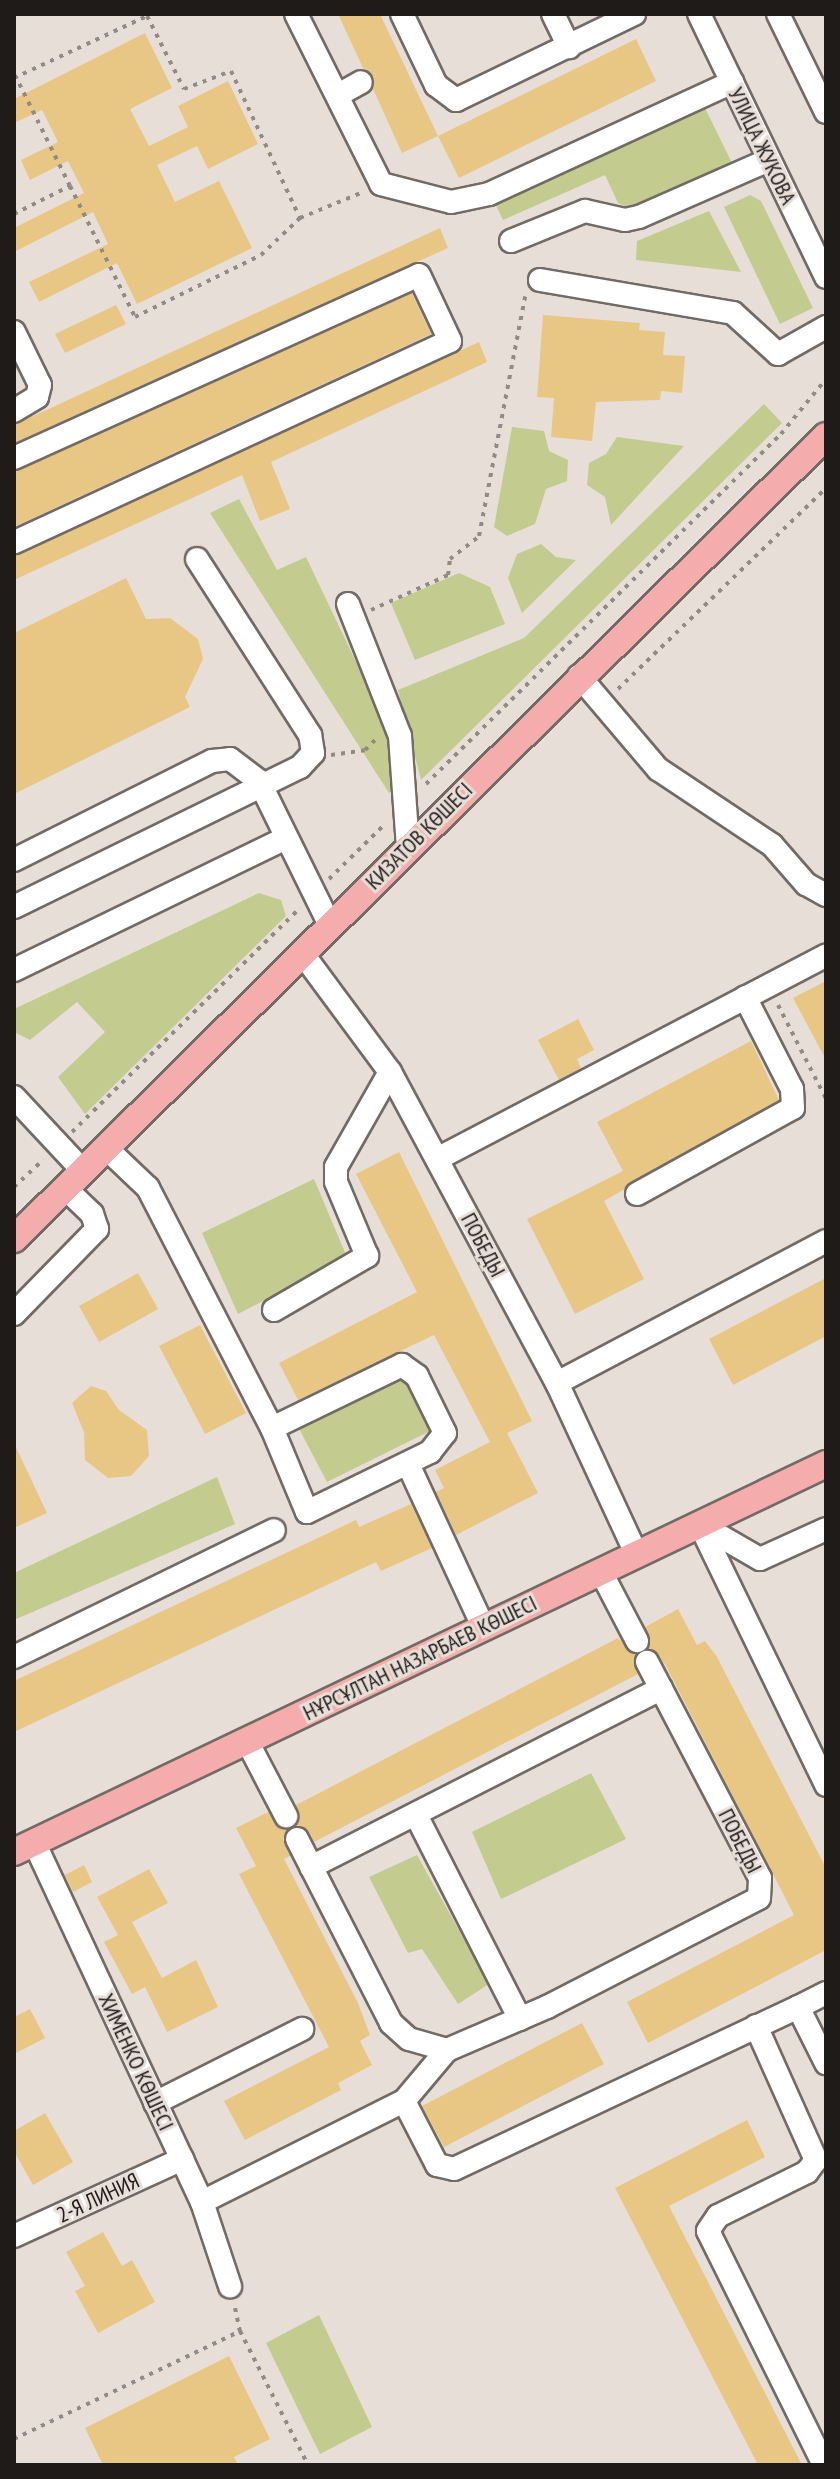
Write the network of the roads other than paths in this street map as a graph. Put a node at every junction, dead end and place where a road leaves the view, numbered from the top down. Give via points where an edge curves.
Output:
1 (296, 14) edge
2 (402, 14) edge
3 (553, 14) edge
4 (634, 14) edge
5 (699, 14) edge
6 (778, 14) edge
7 (569, 47) junction
8 (361, 82) dead end
9 (732, 82) junction
10 (338, 95) junction
11 (826, 112) edge
12 (769, 160) junction
13 (511, 241) dead end
14 (826, 277) edge
15 (540, 280) road end
16 (826, 327) edge
17 (14, 332) edge
18 (14, 411) edge
19 (826, 436) edge
20 (14, 458) edge
21 (14, 542) edge
22 (197, 559) dead end
23 (351, 611) road end
24 (579, 676) junction
25 (260, 787) junction
26 (282, 840) junction
27 (408, 847) junction
28 (14, 860) edge
29 (826, 895) edge
30 (14, 907) edge
31 (330, 925) junction
32 (302, 953) junction
33 (826, 956) edge
34 (14, 970) edge
35 (745, 997) junction
36 (390, 1072) junction
37 (14, 1097) edge
38 (106, 1148) junction
39 (437, 1159) junction
40 (74, 1180) junction
41 (637, 1194) dead end
42 (14, 1239) edge
43 (826, 1241) edge
44 (274, 1310) dead end
45 (14, 1314) edge
46 (557, 1383) junction
47 (272, 1428) junction
48 (408, 1464) junction
49 (826, 1464) edge
50 (700, 1525) junction
51 (826, 1529) edge
52 (274, 1530) dead end
53 (637, 1555) junction
54 (601, 1572) junction
55 (483, 1626) junction
56 (637, 1641) dead end
57 (14, 1657) edge
58 (647, 1662) dead end
59 (661, 1689) junction
60 (247, 1741) junction
61 (826, 1785) edge
62 (416, 1815) junction
63 (286, 1816) dead end
64 (297, 1839) dead end
65 (24, 1847) edge
66 (311, 1867) junction
67 (826, 1993) edge
68 (798, 2007) junction
69 (520, 2019) junction
70 (756, 2026) junction
71 (302, 2029) dead end
72 (447, 2050) junction
73 (826, 2063) edge
74 (404, 2101) junction
75 (155, 2103) junction
76 (182, 2159) junction
77 (202, 2202) junction
78 (14, 2236) edge
79 (230, 2286) road end
80 (825, 2464) edge

1 - 10 street
2 - 7 street via 413,55 441,92 456,100
3 - 7 street
4 - 7 street
5 - 9 street, УЛИЦА ЖУКОВА
6 - 11 street
8 - 10 street
9 - 10 street via 475,199 451,202 381,184
9 - 12 street, УЛИЦА ЖУКОВА
12 - 13 street via 639,217 585,211
12 - 14 street, УЛИЦА ЖУКОВА
15 - 16 street via 733,313 778,354
17 - 18 street via 40,392
19 - 24 main road, КИЗАТОВ КӨШЕСІ
20 - 21 street via 419,275 450,341
22 - 25 street via 310,735 313,753 300,767
23 - 27 street via 388,706 403,762
24 - 27 main road, КИЗАТОВ КӨШЕСІ
24 - 29 street via 658,769 772,845 806,884
25 - 26 street
25 - 28 street via 241,762 212,761
25 - 30 street
26 - 31 street
26 - 34 street
27 - 31 main road, КИЗАТОВ КӨШЕСІ
31 - 32 main road, КИЗАТОВ КӨШЕСІ
32 - 36 street, ПОБЕДЫ
32 - 38 main road, КИЗАТОВ КӨШЕСІ
33 - 35 street
35 - 39 street
35 - 41 street via 792,1089 793,1108
36 - 39 street, ПОБЕДЫ
36 - 44 street via 336,1167 336,1182 367,1256
37 - 40 street
38 - 40 main road, КИЗАТОВ КӨШЕСІ
38 - 47 street via 148,1188
39 - 46 street, ПОБЕДЫ
40 - 42 main road, КИЗАТОВ КӨШЕСІ
40 - 45 street via 97,1229
43 - 46 street
46 - 53 street, ПОБЕДЫ
47 - 48 street via 307,1512
47 - 48 street via 408,1366 445,1433 438,1447
48 - 55 street
49 - 50 main road, НҰРСҰЛТАН НАЗАРБАЕВ КӨШЕСІ
50 - 51 street via 760,1559
50 - 53 main road, НҰРСҰЛТАН НАЗАРБАЕВ КӨШЕСІ
50 - 61 street
52 - 57 street
53 - 54 main road, НҰРСҰЛТАН НАЗАРБАЕВ КӨШЕСІ
54 - 55 main road, НҰРСҰЛТАН НАЗАРБАЕВ КӨШЕСІ
54 - 56 street
55 - 60 main road, НҰРСҰЛТАН НАЗАРБАЕВ КӨШЕСІ
58 - 59 street, ПОБЕДЫ
59 - 62 street
59 - 69 street, ПОБЕДЫ via 762,1893
60 - 63 street
60 - 65 main road, НҰРСҰЛТАН НАЗАРБАЕВ КӨШЕСІ
62 - 66 street
62 - 69 street
64 - 66 street
65 - 75 street, ХИМЕНКО КӨШЕСІ
66 - 72 street via 391,2023 409,2039
67 - 68 street
68 - 70 street
68 - 73 street
69 - 72 street
70 - 74 street via 454,2169 437,2165
70 - 80 street via 816,2160 807,2172 718,2216 708,2231
71 - 75 street
72 - 74 street
74 - 77 street
75 - 76 street, ХИМЕНКО КӨШЕСІ
76 - 77 street, ХИМЕНКО КӨШЕСІ
76 - 78 street, 2-Я ЛИНИЯ
77 - 79 street, ХИМЕНКО КӨШЕСІ

